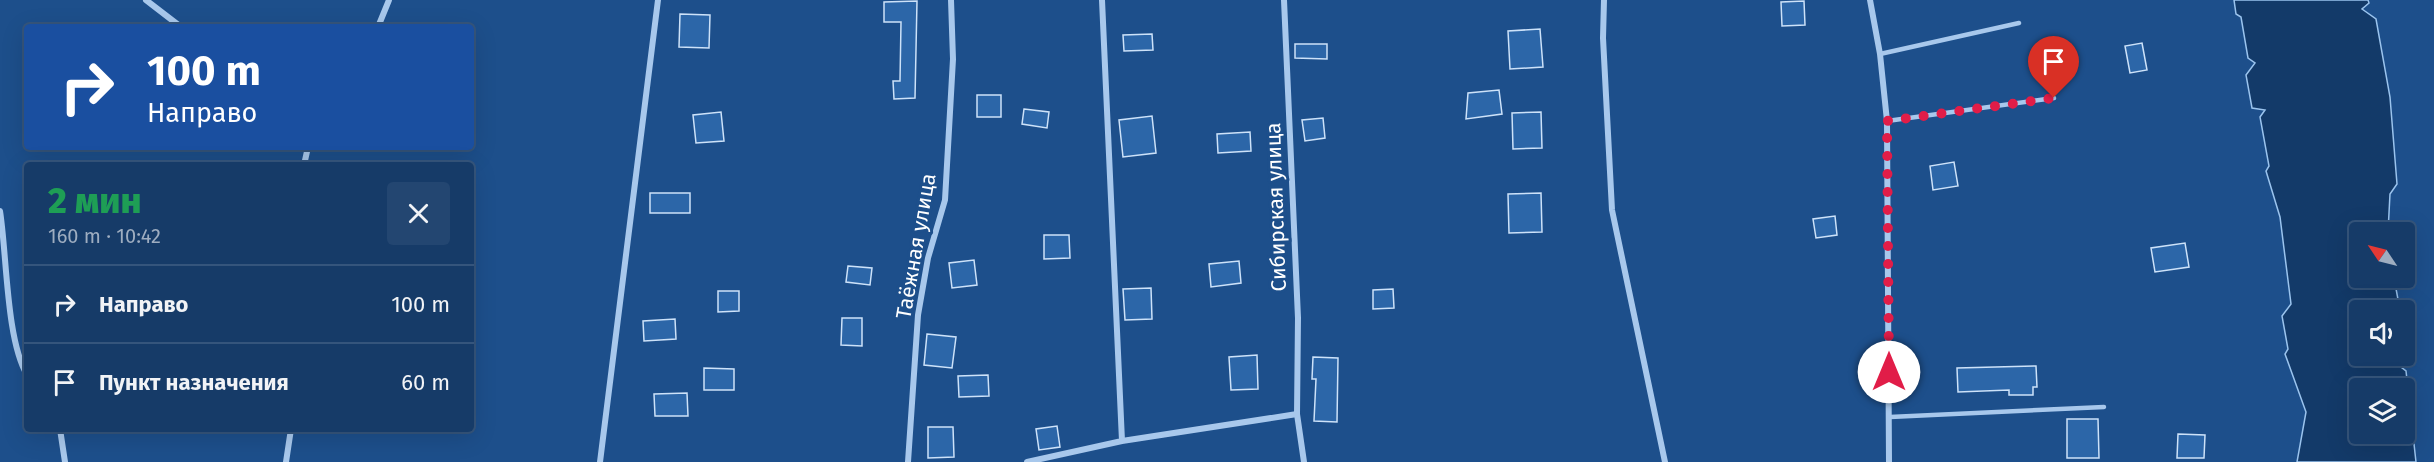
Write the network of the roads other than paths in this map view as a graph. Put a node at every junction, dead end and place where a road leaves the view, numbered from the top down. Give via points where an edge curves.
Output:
1 (146, 0) edge
2 (389, 0) edge
3 (658, 0) edge
4 (951, 0) edge
5 (1102, 0) edge
6 (1284, 0) edge
7 (1604, 0) edge
8 (1870, 0) edge
9 (2019, 23) dead end
10 (177, 24) edge
11 (379, 24) edge
12 (1880, 54) junction
13 (2054, 98) dead end
14 (1887, 121) junction
15 (0, 211) edge
16 (24, 370) edge
17 (2104, 407) dead end
18 (1298, 414) junction
19 (1890, 417) junction
20 (60, 432) edge
21 (291, 432) edge
22 (1122, 441) junction
23 (65, 462) edge
24 (286, 462) edge
25 (600, 462) edge
26 (908, 462) edge
27 (1027, 462) edge
28 (1304, 462) edge
29 (1665, 462) edge
30 (1889, 462) edge

1 - 10 street
2 - 11 street
3 - 25 street
4 - 26 street, Таёжная улица via 953,59 945,200 928,258 918,315
5 - 22 street
6 - 18 street, Сибирская улица via 1298,318
7 - 29 street via 1612,210
8 - 12 street
9 - 12 lane
12 - 14 street
13 - 14 lane
14 - 19 street
15 - 16 street via 13,328
17 - 19 lane
18 - 22 street
18 - 28 street, Сибирская улица
19 - 30 street
20 - 23 street
21 - 24 street
22 - 27 street

